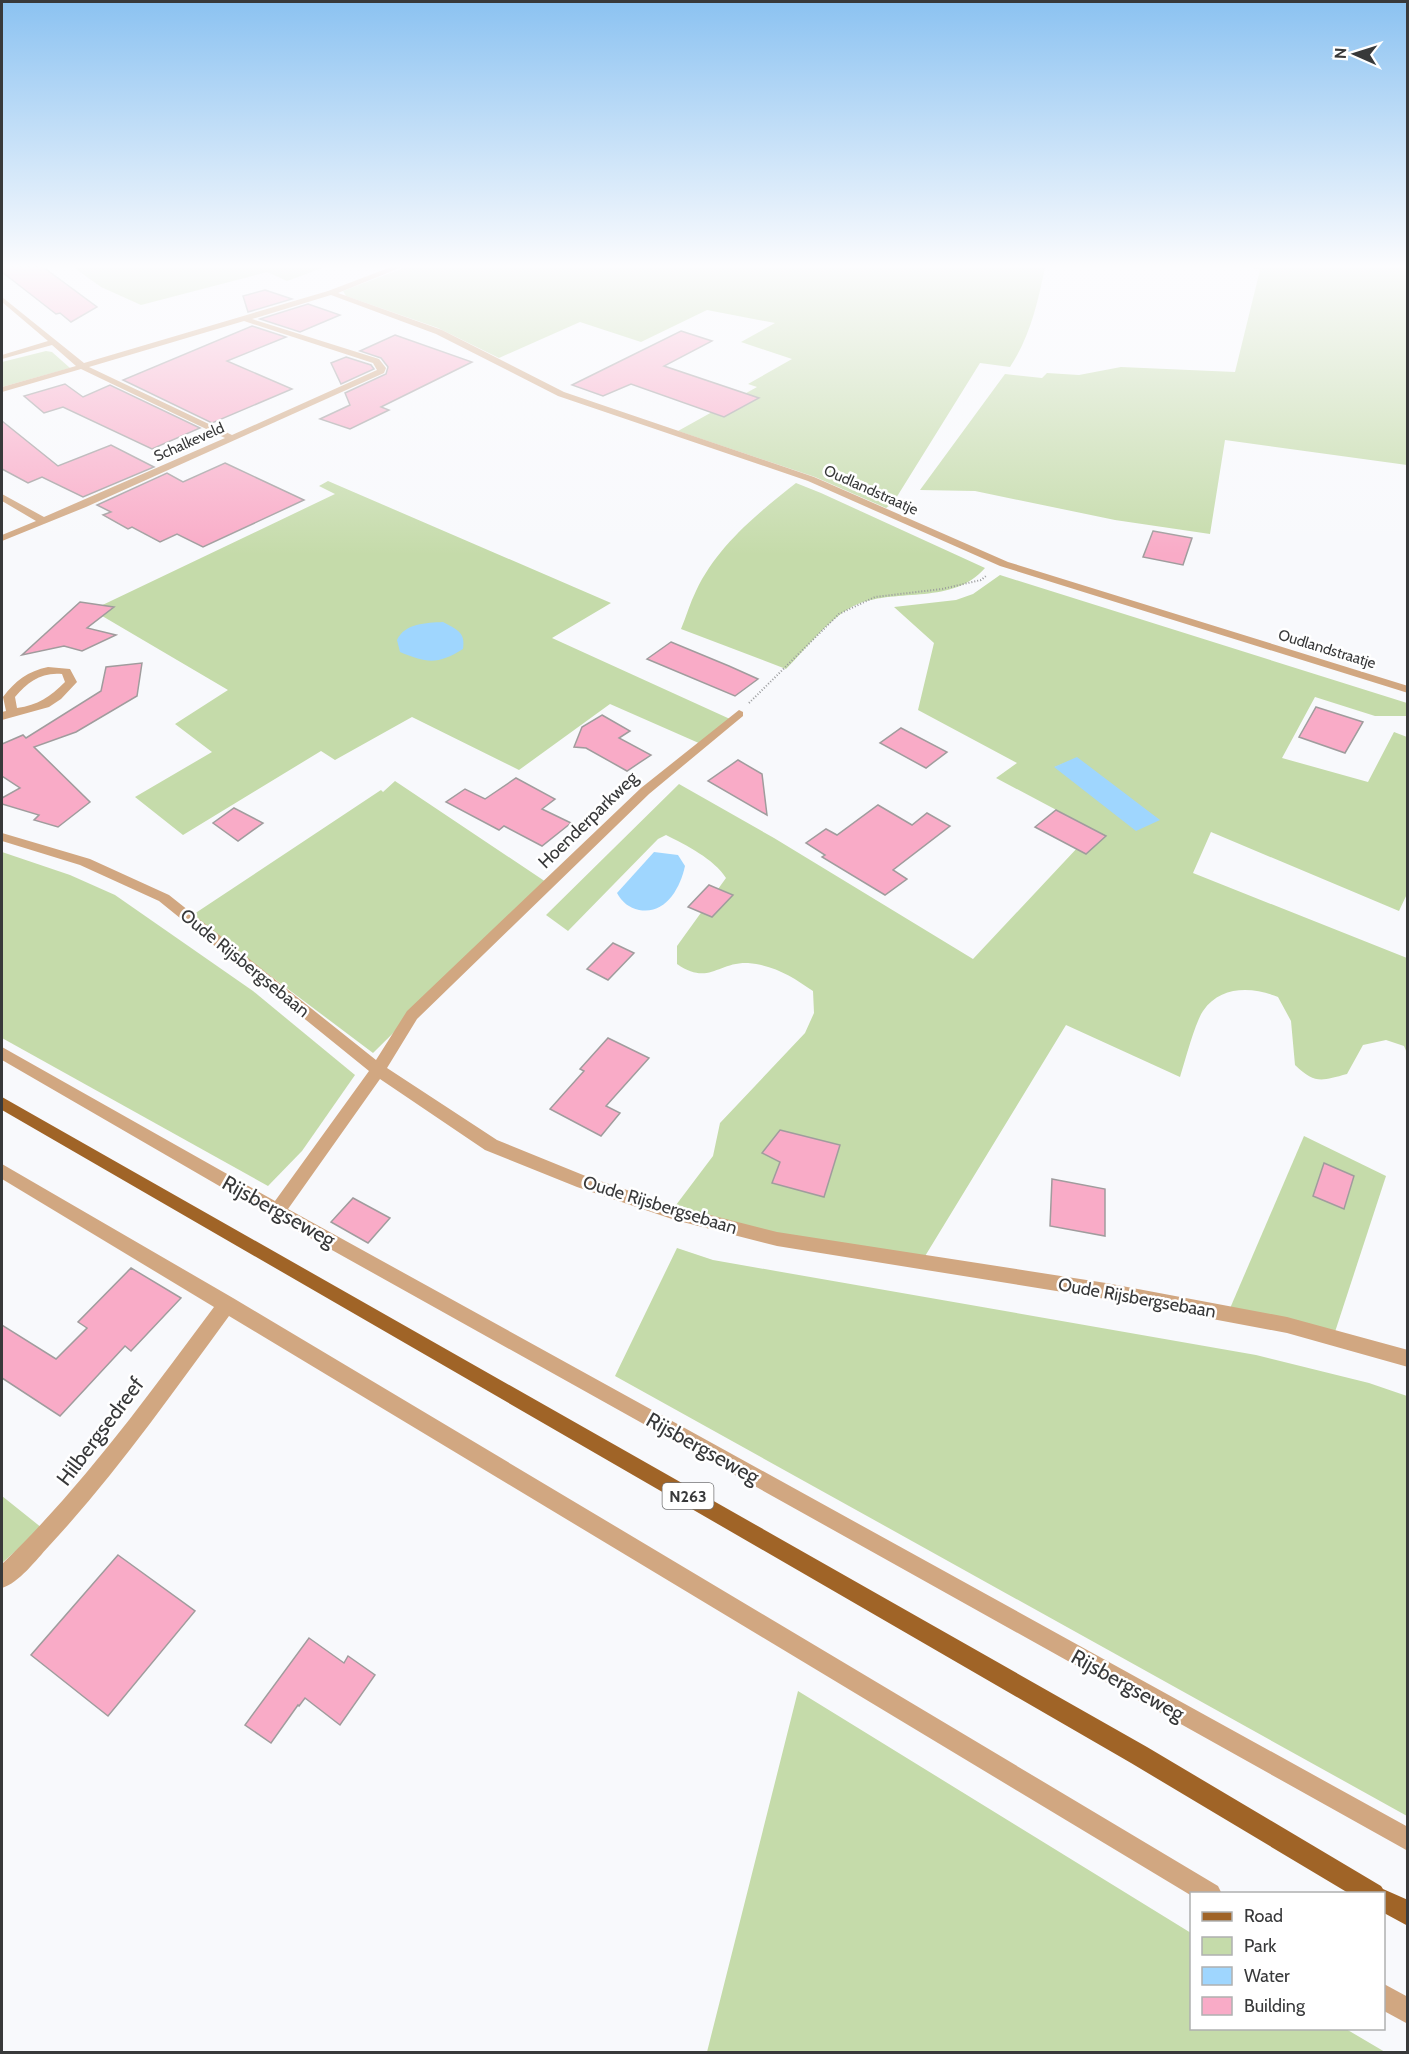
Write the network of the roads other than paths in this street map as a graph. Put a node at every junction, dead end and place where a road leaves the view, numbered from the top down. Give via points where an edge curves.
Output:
1 (78, 363) edge
2 (97, 363) edge
3 (378, 363) edge
4 (500, 363) edge
5 (83, 367) junction
6 (2, 390) edge
7 (232, 438) junction
8 (2, 497) edge
9 (43, 521) junction
10 (2, 538) edge
11 (1407, 690) edge
12 (6, 713) edge
13 (739, 714) road end
14 (2, 837) edge
15 (2, 1053) edge
16 (378, 1070) junction
17 (2, 1103) edge
18 (2, 1171) edge
19 (277, 1211) junction
20 (227, 1304) junction
21 (1407, 1359) edge
22 (2, 1578) edge
23 (1407, 1840) edge
24 (1208, 1892) edge
25 (1371, 1892) edge
26 (1385, 1901) edge
27 (1407, 1914) edge
28 (1385, 1998) edge
29 (1407, 2012) edge

1 - 5 street
2 - 5 street
3 - 7 street, Schalkeveld via 382,368
4 - 11 street, Oudlandstraatje via 561,394 811,479 1004,564
5 - 6 street
5 - 7 street
7 - 9 street, Schalkeveld
8 - 9 street
9 - 10 street, Schalkeveld
12 - 12 street via 39,707 59,695 71,682 66,672 34,672 9,697
13 - 16 street, Hoenderparkweg via 645,791 412,1015
14 - 16 street, Oude Rijsbergsebaan via 85,862 165,898
15 - 19 street, Rijsbergseweg
16 - 19 street, Hoenderparkweg
16 - 21 street, Oude Rijsbergsebaan via 491,1145 675,1213 777,1239 1106,1291 1287,1325
17 - 25 main road, N263
18 - 20 street
19 - 23 street, Rijsbergseweg
20 - 22 street, Hilbergsedreef via 86,1491 40,1543
20 - 24 street
26 - 27 main road
28 - 29 street

